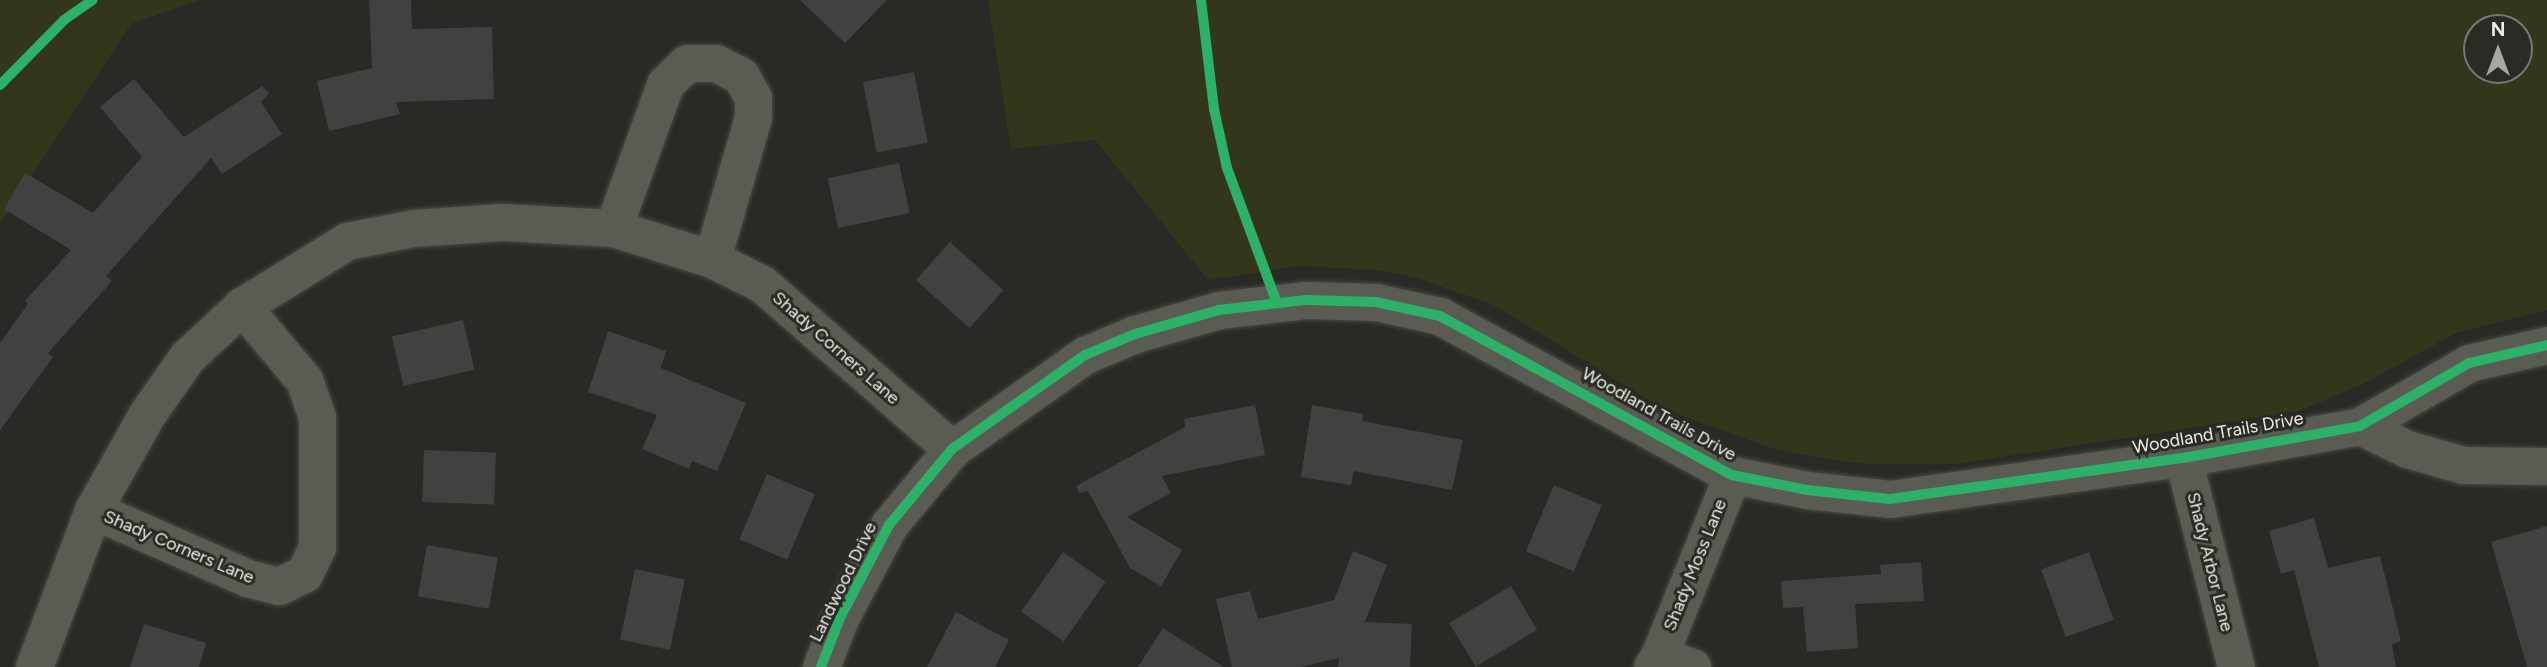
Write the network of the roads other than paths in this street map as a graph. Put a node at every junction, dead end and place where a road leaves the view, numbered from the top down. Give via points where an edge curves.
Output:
1 (613, 228) junction
2 (712, 259) junction
3 (242, 306) junction
4 (2547, 345) edge
5 (2360, 426) junction
6 (952, 449) junction
7 (2183, 458) junction
8 (2547, 467) edge
9 (1731, 475) junction
10 (93, 510) junction
11 (1668, 663) edge
12 (34, 667) edge
13 (821, 667) edge
14 (2236, 667) edge

1 - 2 street, Shady Corners Lane
1 - 2 street via 665,84 687,63 716,63 741,76 753,98 753,117
1 - 3 street, Shady Corners Lane via 502,222 413,228 347,241
2 - 6 street, Shady Corners Lane via 762,284
3 - 10 street, Shady Corners Lane via 187,357 147,414
3 - 10 street, Shady Corners Lane via 303,380 317,417 317,547 303,574 279,586 247,578
4 - 5 street, Woodland Trails Drive via 2469,363
5 - 7 street, Woodland Trails Drive
5 - 8 street via 2407,449 2463,465
6 - 9 street, Woodland Trails Drive via 1085,355 1135,334 1219,310 1306,300 1376,302 1440,316
6 - 13 street, Landwood Drive via 889,526 840,618
7 - 9 street, Woodland Trails Drive via 1890,499
7 - 14 street, Shady Arbor Lane
9 - 11 street, Shady Moss Lane
10 - 12 street, Shady Corners Lane

